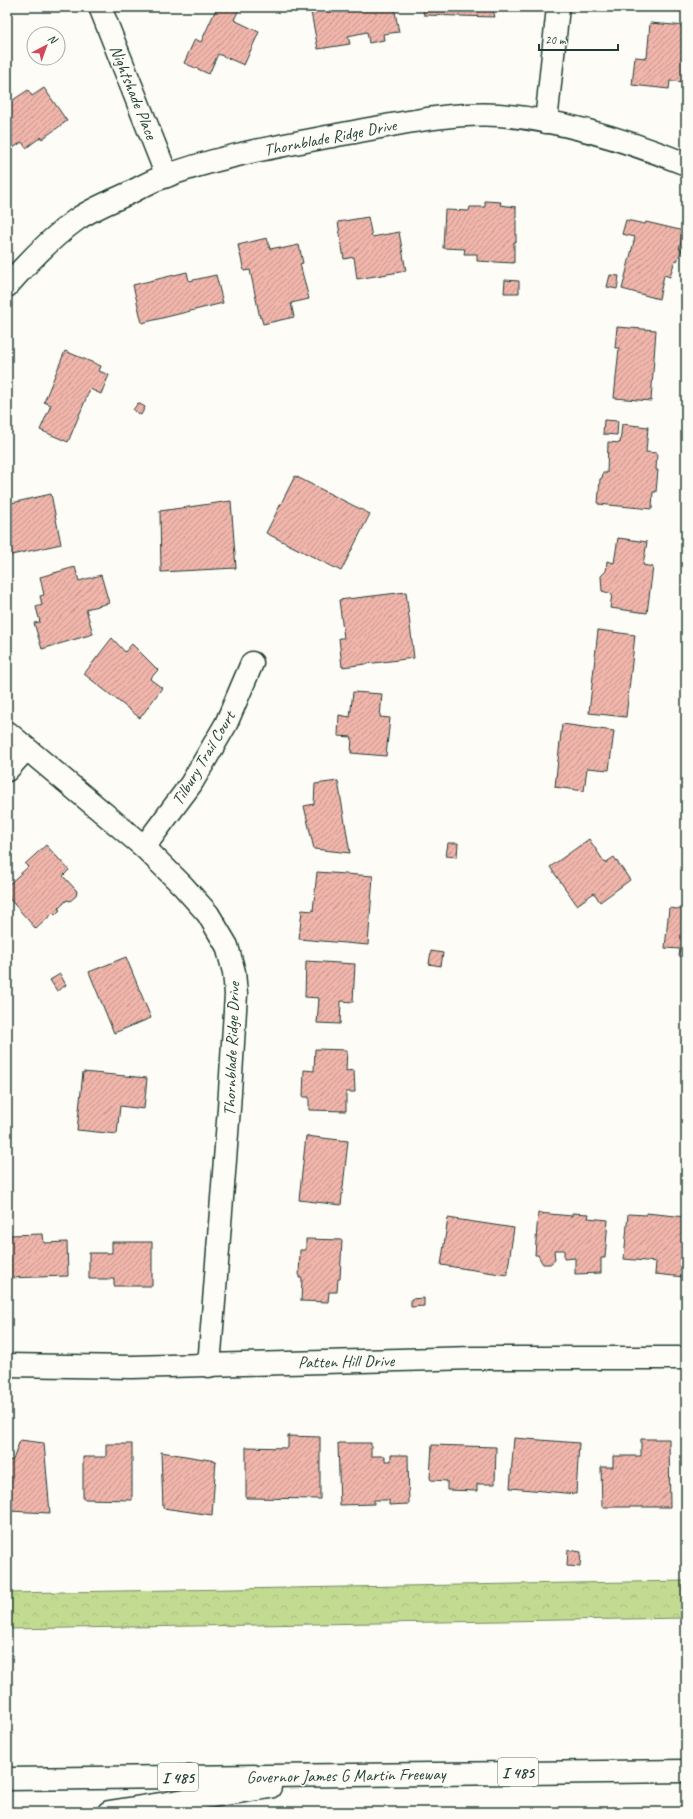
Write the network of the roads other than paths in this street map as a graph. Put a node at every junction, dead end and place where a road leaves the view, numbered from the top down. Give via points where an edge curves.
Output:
1 (100, 7) edge
2 (558, 7) edge
3 (546, 122) junction
4 (686, 164) edge
5 (167, 176) junction
6 (7, 286) edge
7 (252, 663) dead end
8 (7, 732) edge
9 (26, 749) junction
10 (7, 770) edge
11 (144, 847) junction
12 (686, 1358) edge
13 (7, 1365) edge
14 (209, 1366) junction
15 (686, 1771) edge
16 (350, 1774) junction
17 (7, 1779) edge
18 (109, 1812) edge

1 - 5 main road, Nightshade Place
2 - 3 main road
3 - 4 main road, Thornblade Ridge Drive via 624,141
3 - 5 main road, Thornblade Ridge Drive via 480,115 414,122 260,150
5 - 6 main road, Thornblade Ridge Drive via 77,220 38,253
7 - 11 main road, Tilbury Trail Court via 226,724 195,778
8 - 9 main road, Thornblade Ridge Drive
9 - 10 main road
9 - 11 main road, Thornblade Ridge Drive
11 - 14 main road, Thornblade Ridge Drive via 208,914 227,946 234,972 236,994 231,1085
12 - 14 main road, Patten Hill Drive via 474,1358
13 - 14 main road, Patten Hill Drive
15 - 16 main road, Governor James G Martin Freeway / I 485
16 - 17 main road, Governor James G Martin Freeway / I 485
16 - 18 main road

